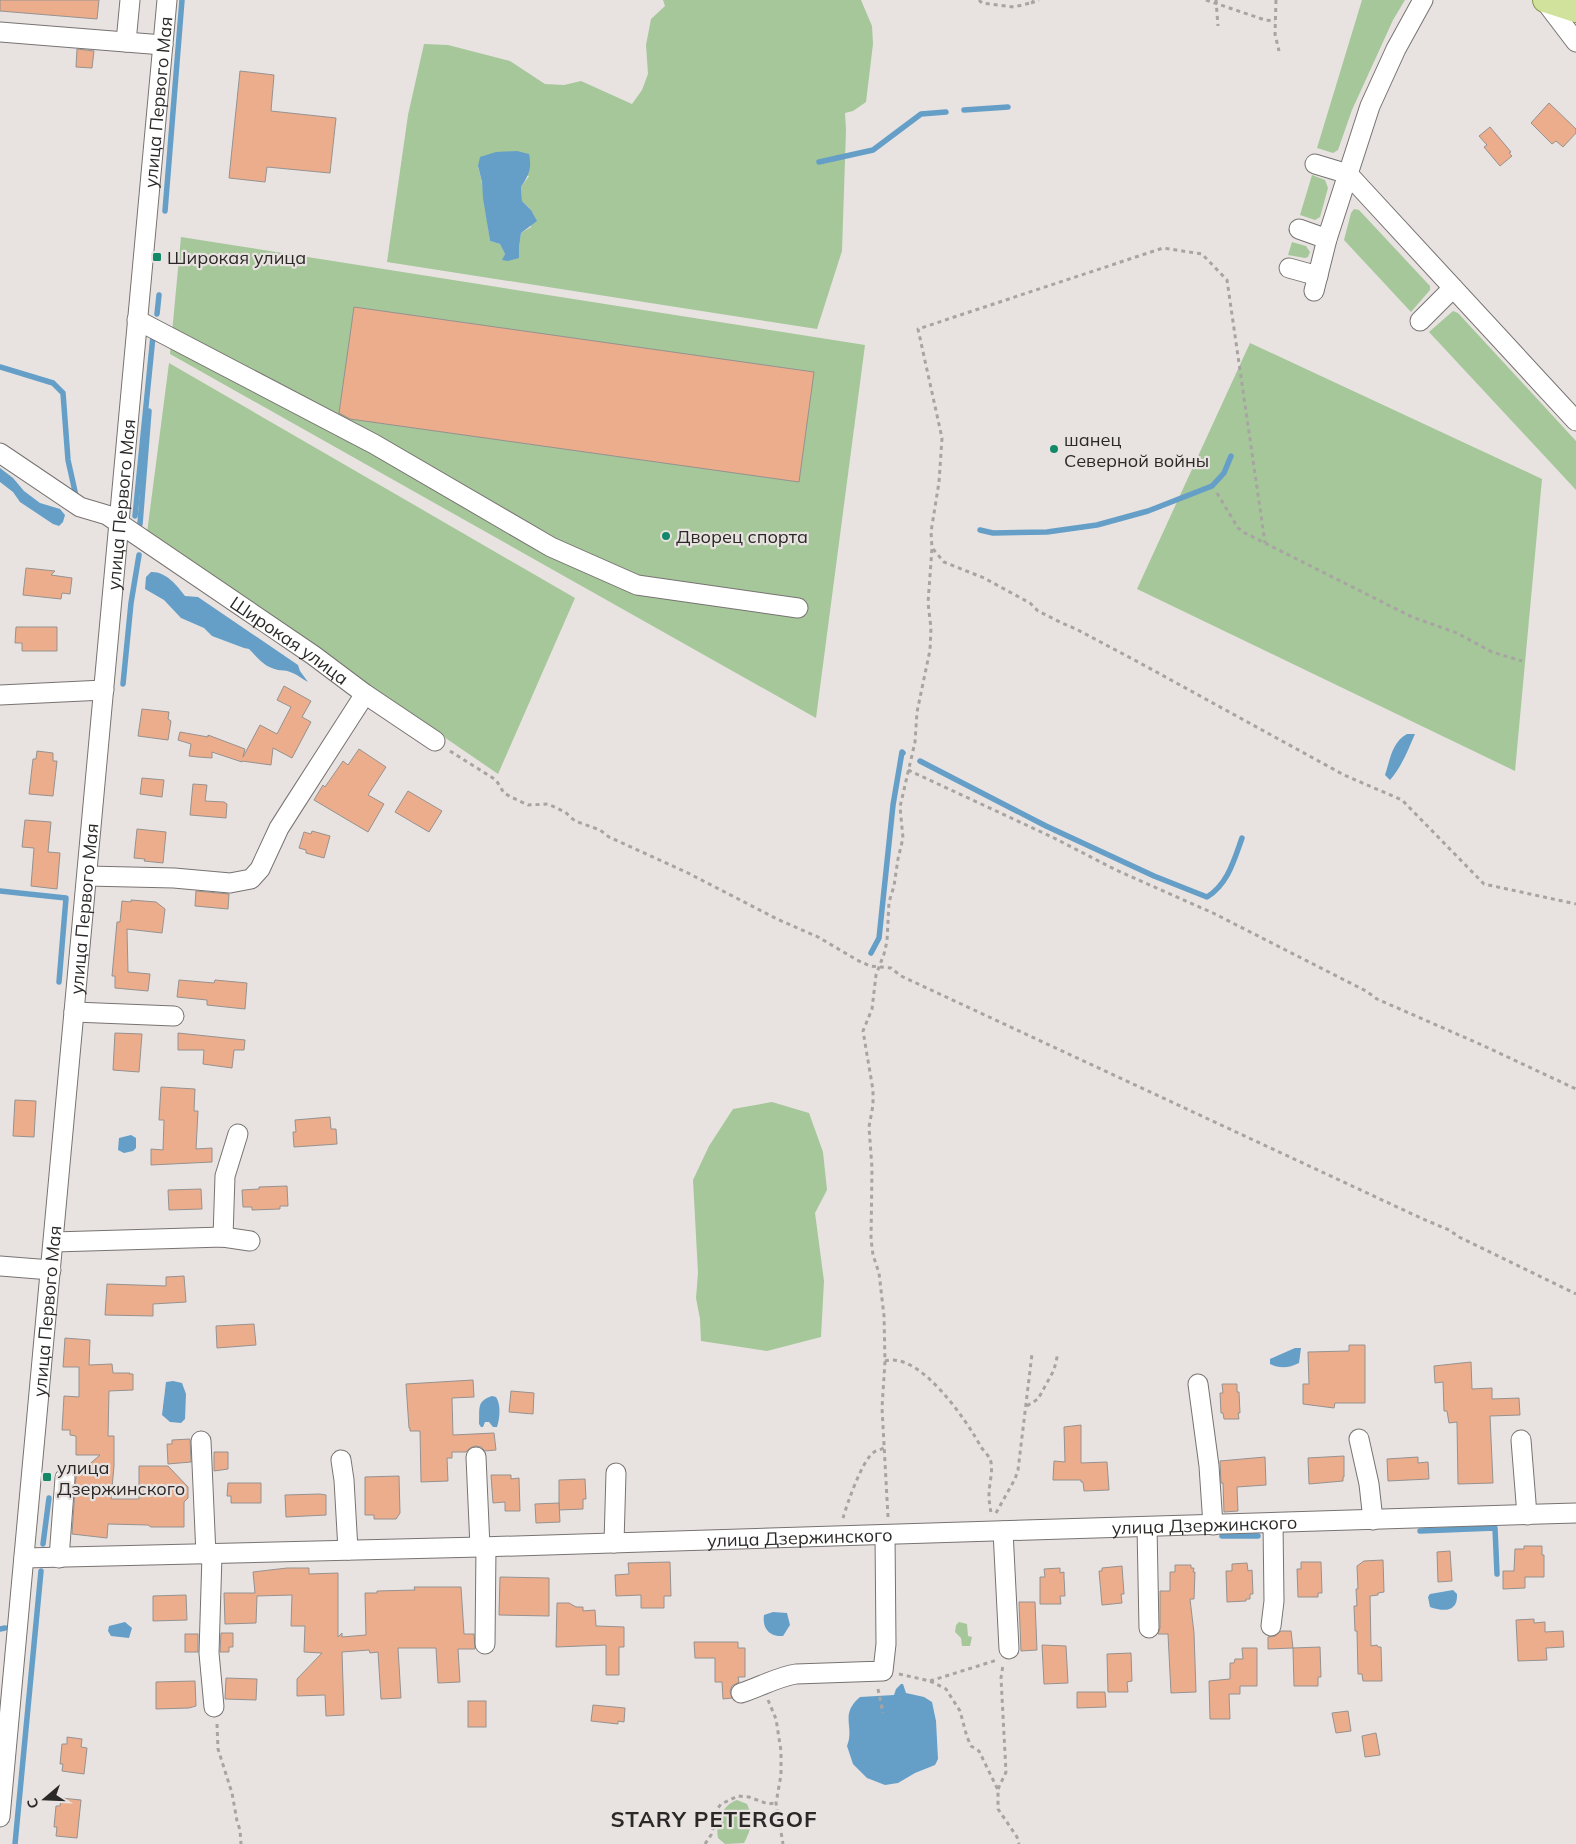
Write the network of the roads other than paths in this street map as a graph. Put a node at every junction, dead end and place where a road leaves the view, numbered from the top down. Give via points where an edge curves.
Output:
1 (130, 0) edge
2 (166, 0) edge
3 (1423, 0) edge
4 (1545, 0) edge
5 (1576, 10) edge
6 (0, 32) edge
7 (126, 42) junction
8 (1576, 42) edge
9 (163, 45) junction
10 (1316, 164) dead end
11 (1348, 174) junction
12 (1299, 229) dead end
13 (1327, 239) junction
14 (1289, 268) dead end
15 (1453, 288) junction
16 (137, 320) junction
17 (1420, 322) dead end
18 (1576, 421) edge
19 (0, 453) edge
20 (119, 525) junction
21 (798, 608) dead end
22 (104, 690) junction
23 (365, 694) junction
24 (0, 695) edge
25 (435, 741) road end
26 (87, 876) junction
27 (74, 1012) junction
28 (174, 1016) dead end
29 (238, 1134) dead end
30 (223, 1237) junction
31 (250, 1241) dead end
32 (54, 1242) junction
33 (0, 1266) edge
34 (51, 1270) junction
35 (1198, 1384) dead end
36 (1359, 1439) dead end
37 (1521, 1440) dead end
38 (200, 1441) dead end
39 (476, 1457) dead end
40 (341, 1460) dead end
41 (616, 1473) dead end
42 (65, 1478) dead end
43 (1576, 1513) edge
44 (1527, 1515) junction
45 (1372, 1520) junction
46 (996, 1523) junction
47 (1274, 1523) junction
48 (1213, 1525) junction
49 (1147, 1527) junction
50 (885, 1535) junction
51 (614, 1543) junction
52 (483, 1547) junction
53 (348, 1550) junction
54 (209, 1555) junction
55 (24, 1558) junction
56 (59, 1558) junction
57 (1271, 1626) dead end
58 (1149, 1628) dead end
59 (485, 1644) dead end
60 (1009, 1649) dead end
61 (8, 1655) edge
62 (741, 1693) dead end
63 (214, 1707) road end
64 (0, 1817) edge

1 - 7 street
2 - 9 street, улица Первого Мая
3 - 11 street via 1370,106
4 - 5 main road
4 - 8 street
6 - 7 street
7 - 9 street
9 - 16 street, улица Первого Мая
10 - 11 street
11 - 13 street
11 - 15 street
12 - 13 street
13 - 14 street via 1316,283
15 - 17 street
15 - 18 street
16 - 20 street, улица Первого Мая
16 - 21 street via 374,444 551,547 637,585
19 - 20 street, Широкая улица via 80,507 107,515
20 - 22 street, улица Первого Мая
20 - 23 street, Широкая улица
22 - 24 street
22 - 26 street, улица Первого Мая
23 - 25 street, Широкая улица
23 - 26 street via 279,828 260,869 251,879 230,883
26 - 27 street, улица Первого Мая
27 - 28 street
27 - 32 street, улица Первого Мая
29 - 30 street via 225,1176
30 - 31 street
30 - 32 street
32 - 34 street, улица Первого Мая
33 - 34 street
34 - 55 street, улица Первого Мая
35 - 48 street
36 - 45 street via 1369,1484
37 - 44 street
38 - 54 street
39 - 52 street
40 - 53 street
41 - 51 street
42 - 56 street
43 - 44 street, улица Дзержинского
44 - 45 street, улица Дзержинского
45 - 47 street, улица Дзержинского
46 - 49 street, улица Дзержинского
46 - 50 street, улица Дзержинского
46 - 60 street
47 - 48 street, улица Дзержинского
47 - 57 street
48 - 49 street, улица Дзержинского
49 - 58 street
50 - 51 street, улица Дзержинского
50 - 62 street via 886,1644 883,1671 783,1676
51 - 52 street, улица Дзержинского
52 - 53 street, улица Дзержинского
52 - 59 street
53 - 54 street, улица Дзержинского
54 - 56 street, улица Дзержинского
54 - 63 street via 209,1652
55 - 56 street, улица Дзержинского
55 - 61 street, улица Первого Мая
61 - 64 street, улица Первого Мая

